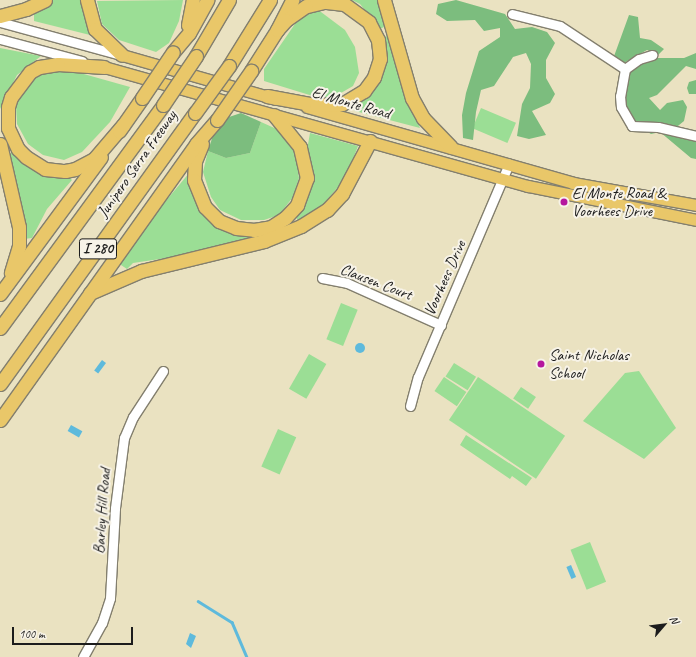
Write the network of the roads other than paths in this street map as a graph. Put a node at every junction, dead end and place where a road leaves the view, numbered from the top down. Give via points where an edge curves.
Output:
1 (45, 0) edge
2 (87, 0) edge
3 (193, 0) edge
4 (207, 0) edge
5 (229, 0) edge
6 (270, 0) edge
7 (292, 0) edge
8 (384, 0) edge
9 (512, 14) dead end
10 (0, 16) edge
11 (0, 22) edge
12 (277, 30) junction
13 (0, 39) edge
14 (173, 52) junction
15 (122, 55) junction
16 (652, 55) dead end
17 (104, 67) junction
18 (625, 69) junction
19 (267, 96) junction
20 (274, 115) junction
21 (216, 120) junction
22 (123, 125) junction
23 (696, 136) edge
24 (370, 141) junction
25 (0, 144) edge
26 (451, 147) junction
27 (509, 164) junction
28 (504, 179) junction
29 (696, 205) edge
30 (696, 220) edge
31 (322, 278) dead end
32 (2, 292) edge
33 (89, 293) junction
34 (442, 325) junction
35 (0, 328) edge
36 (163, 371) dead end
37 (0, 384) edge
38 (410, 406) dead end
39 (0, 420) edge
40 (83, 657) edge

1 - 10 highway via 26,9
2 - 15 highway via 95,29
3 - 14 highway via 189,23
4 - 14 highway via 189,33
5 - 35 highway, Junipero Serra Freeway / I 280, bridge via 196,56 162,105
6 - 37 highway, Junipero Serra Freeway / I 280, bridge via 229,66
7 - 12 highway
8 - 26 highway via 412,98 427,123
9 - 18 street via 560,26
11 - 15 street, El Monte Road
12 - 19 highway via 289,17 306,6 324,2 344,4 369,22 378,40 380,59 374,77 364,90 342,104 316,105
12 - 21 highway, bridge
13 - 17 street, El Monte Road
14 - 22 highway, bridge
15 - 19 main road, El Monte Road
16 - 18 street via 639,59
17 - 20 main road, El Monte Road
17 - 22 highway via 58,64 39,67 30,72 11,97 8,128 18,149 26,158 45,169 64,171 75,169 94,159
18 - 23 street via 620,96 621,107 632,126 658,127
19 - 26 main road, El Monte Road
20 - 21 highway via 300,147 307,178 302,198 292,212 271,226 254,230 236,228 220,221 205,207 196,189 195,161
20 - 24 main road, El Monte Road
21 - 33 highway
22 - 32 highway via 76,194
24 - 28 main road, El Monte Road
24 - 33 highway via 342,194 327,210 301,226 264,241 141,271
25 - 32 highway via 18,217 20,236 14,267
26 - 27 main road, El Monte Road
27 - 28 street, Voorhees Drive
27 - 29 main road, El Monte Road via 573,183
28 - 30 main road, El Monte Road
28 - 34 street, Voorhees Drive
31 - 34 street, Clausen Court via 347,283
33 - 39 highway
34 - 38 street, Voorhees Drive via 418,377
36 - 40 street, Barley Hill Road via 133,417 124,438 115,508 110,598 102,623

